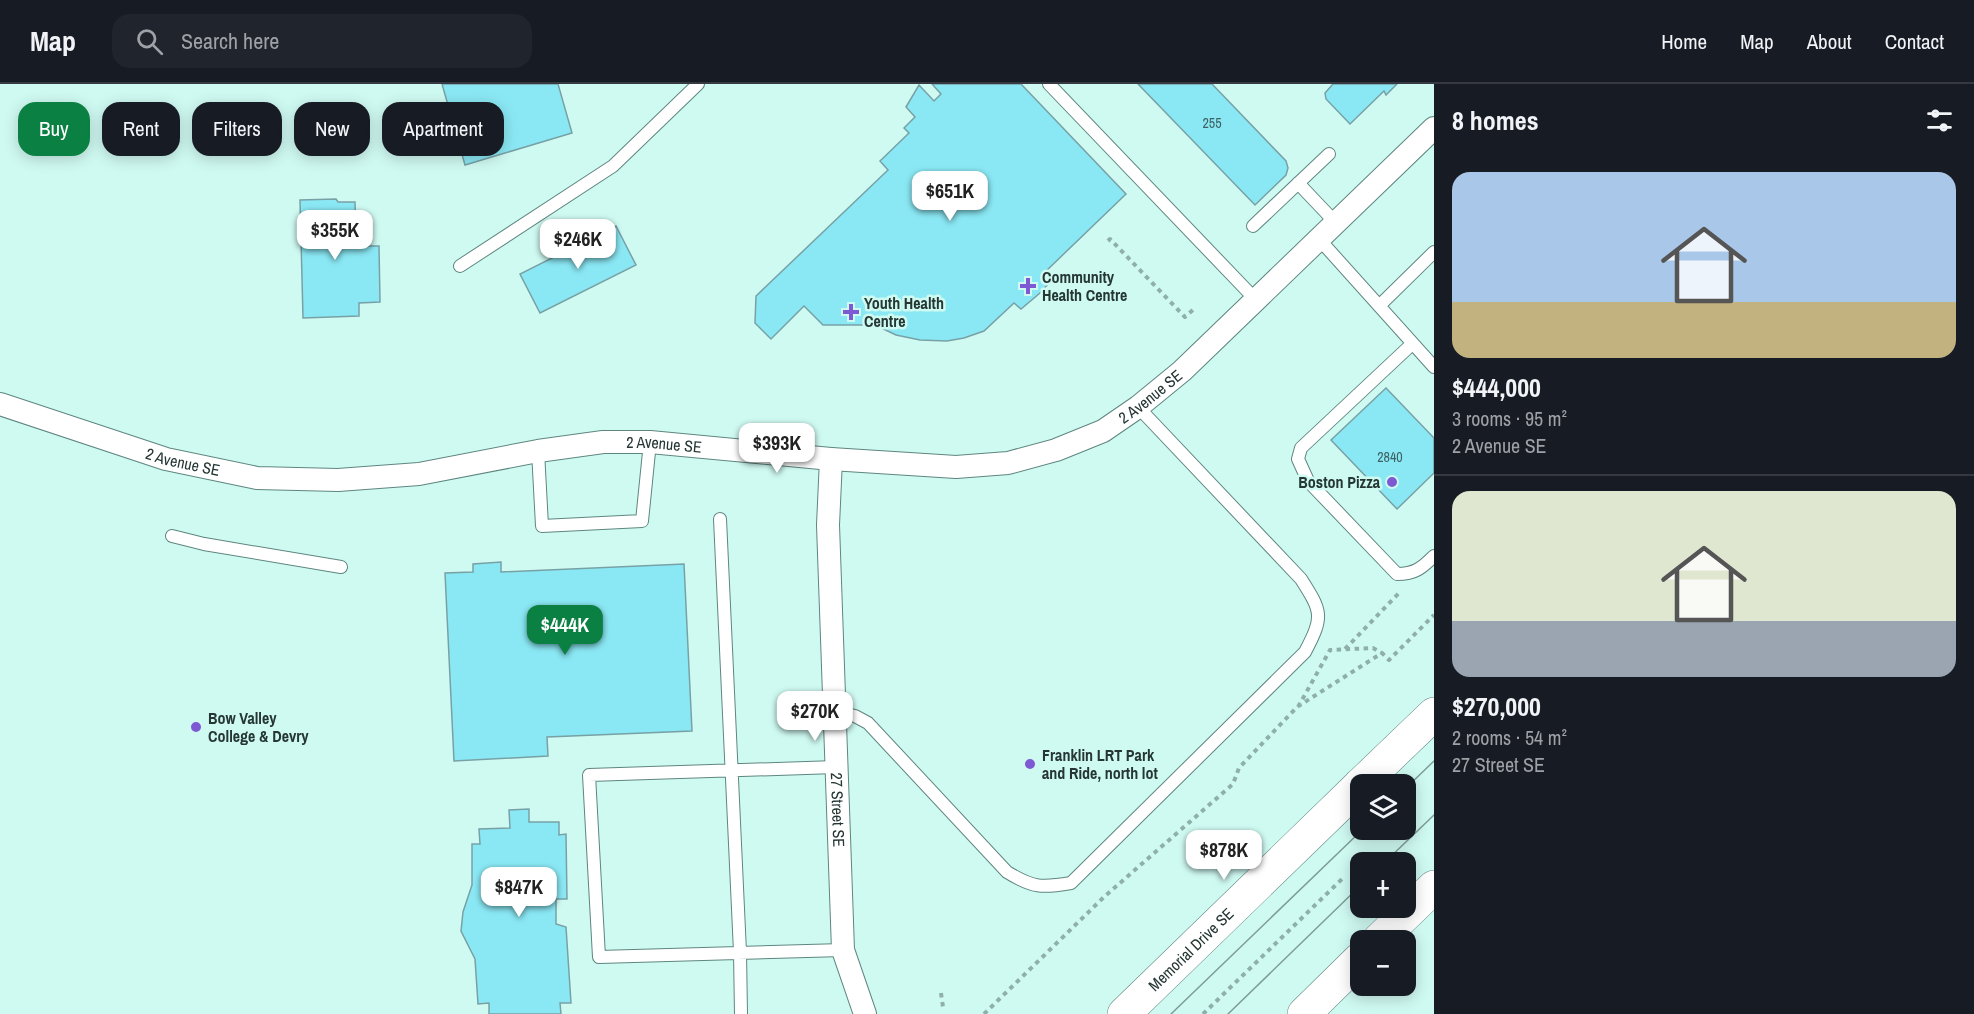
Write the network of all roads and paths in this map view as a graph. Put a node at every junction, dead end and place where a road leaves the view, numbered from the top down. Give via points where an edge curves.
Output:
1 (698, 84) edge
2 (1049, 84) edge
3 (1434, 128) edge
4 (1329, 154) dead end
5 (1298, 183) junction
6 (1336, 223) junction
7 (1253, 226) dead end
8 (1319, 239) junction
9 (1108, 241) dead end
10 (1434, 252) edge
11 (460, 266) dead end
12 (1256, 300) junction
13 (1379, 306) junction
14 (1195, 308) dead end
15 (1412, 344) junction
16 (1434, 367) edge
17 (0, 404) edge
18 (1138, 407) junction
19 (650, 442) junction
20 (538, 451) junction
21 (831, 459) junction
22 (720, 519) dead end
23 (172, 536) dead end
24 (1434, 556) edge
25 (341, 567) dead end
26 (1385, 607) dead end
27 (1434, 615) edge
28 (1344, 649) junction
29 (1382, 653) junction
30 (1297, 707) junction
31 (833, 711) junction
32 (1434, 714) edge
33 (836, 767) junction
34 (732, 772) junction
35 (1372, 774) edge
36 (1350, 796) edge
37 (1342, 879) dead end
38 (1434, 887) edge
39 (1389, 930) edge
40 (843, 950) junction
41 (740, 952) junction
42 (1350, 969) edge
43 (941, 993) dead end
44 (943, 1007) dead end
45 (741, 1014) edge
46 (865, 1014) edge
47 (984, 1014) edge
48 (1124, 1014) edge
49 (1203, 1014) edge
50 (1304, 1014) edge

1 - 11 lane via 613,166
2 - 12 lane
3 - 6 street, 2 Avenue SE
4 - 5 lane
5 - 6 lane
5 - 7 lane
6 - 8 street, 2 Avenue SE
8 - 12 street, 2 Avenue SE
8 - 13 lane
9 - 14 path via 1185,317
10 - 13 lane
12 - 18 street, 2 Avenue SE
13 - 15 lane
15 - 16 lane
15 - 24 lane via 1301,448 1298,459 1308,481 1397,573 1420,570
17 - 20 street, 2 Avenue SE via 166,459 257,478 338,480 419,474
18 - 21 street, 2 Avenue SE via 1103,431 1056,450 1008,463 956,467
18 - 31 lane via 1301,579 1318,607 1316,630 1305,652 1071,882 1047,887 1025,883 1007,872 868,723
19 - 20 street, 2 Avenue SE via 603,442
19 - 20 lane via 642,521 542,526
19 - 21 street, 2 Avenue SE
21 - 31 street, 27 Street SE via 828,525
22 - 34 lane
23 - 25 lane
26 - 28 path
27 - 29 path via 1389,660
28 - 29 path via 1373,648
28 - 30 path via 1330,650
29 - 30 path
30 - 47 path via 1239,768 1233,784 1104,897
31 - 33 street, 27 Street SE
32 - 35 main road, Memorial Drive SE
33 - 34 lane
33 - 40 street, 27 Street SE
34 - 41 lane
34 - 41 lane via 589,776 599,957
36 - 48 main road, Memorial Drive SE
37 - 49 path
38 - 39 main road
40 - 41 lane
40 - 46 street, 27 Street SE
41 - 45 lane
42 - 50 main road
43 - 44 path

